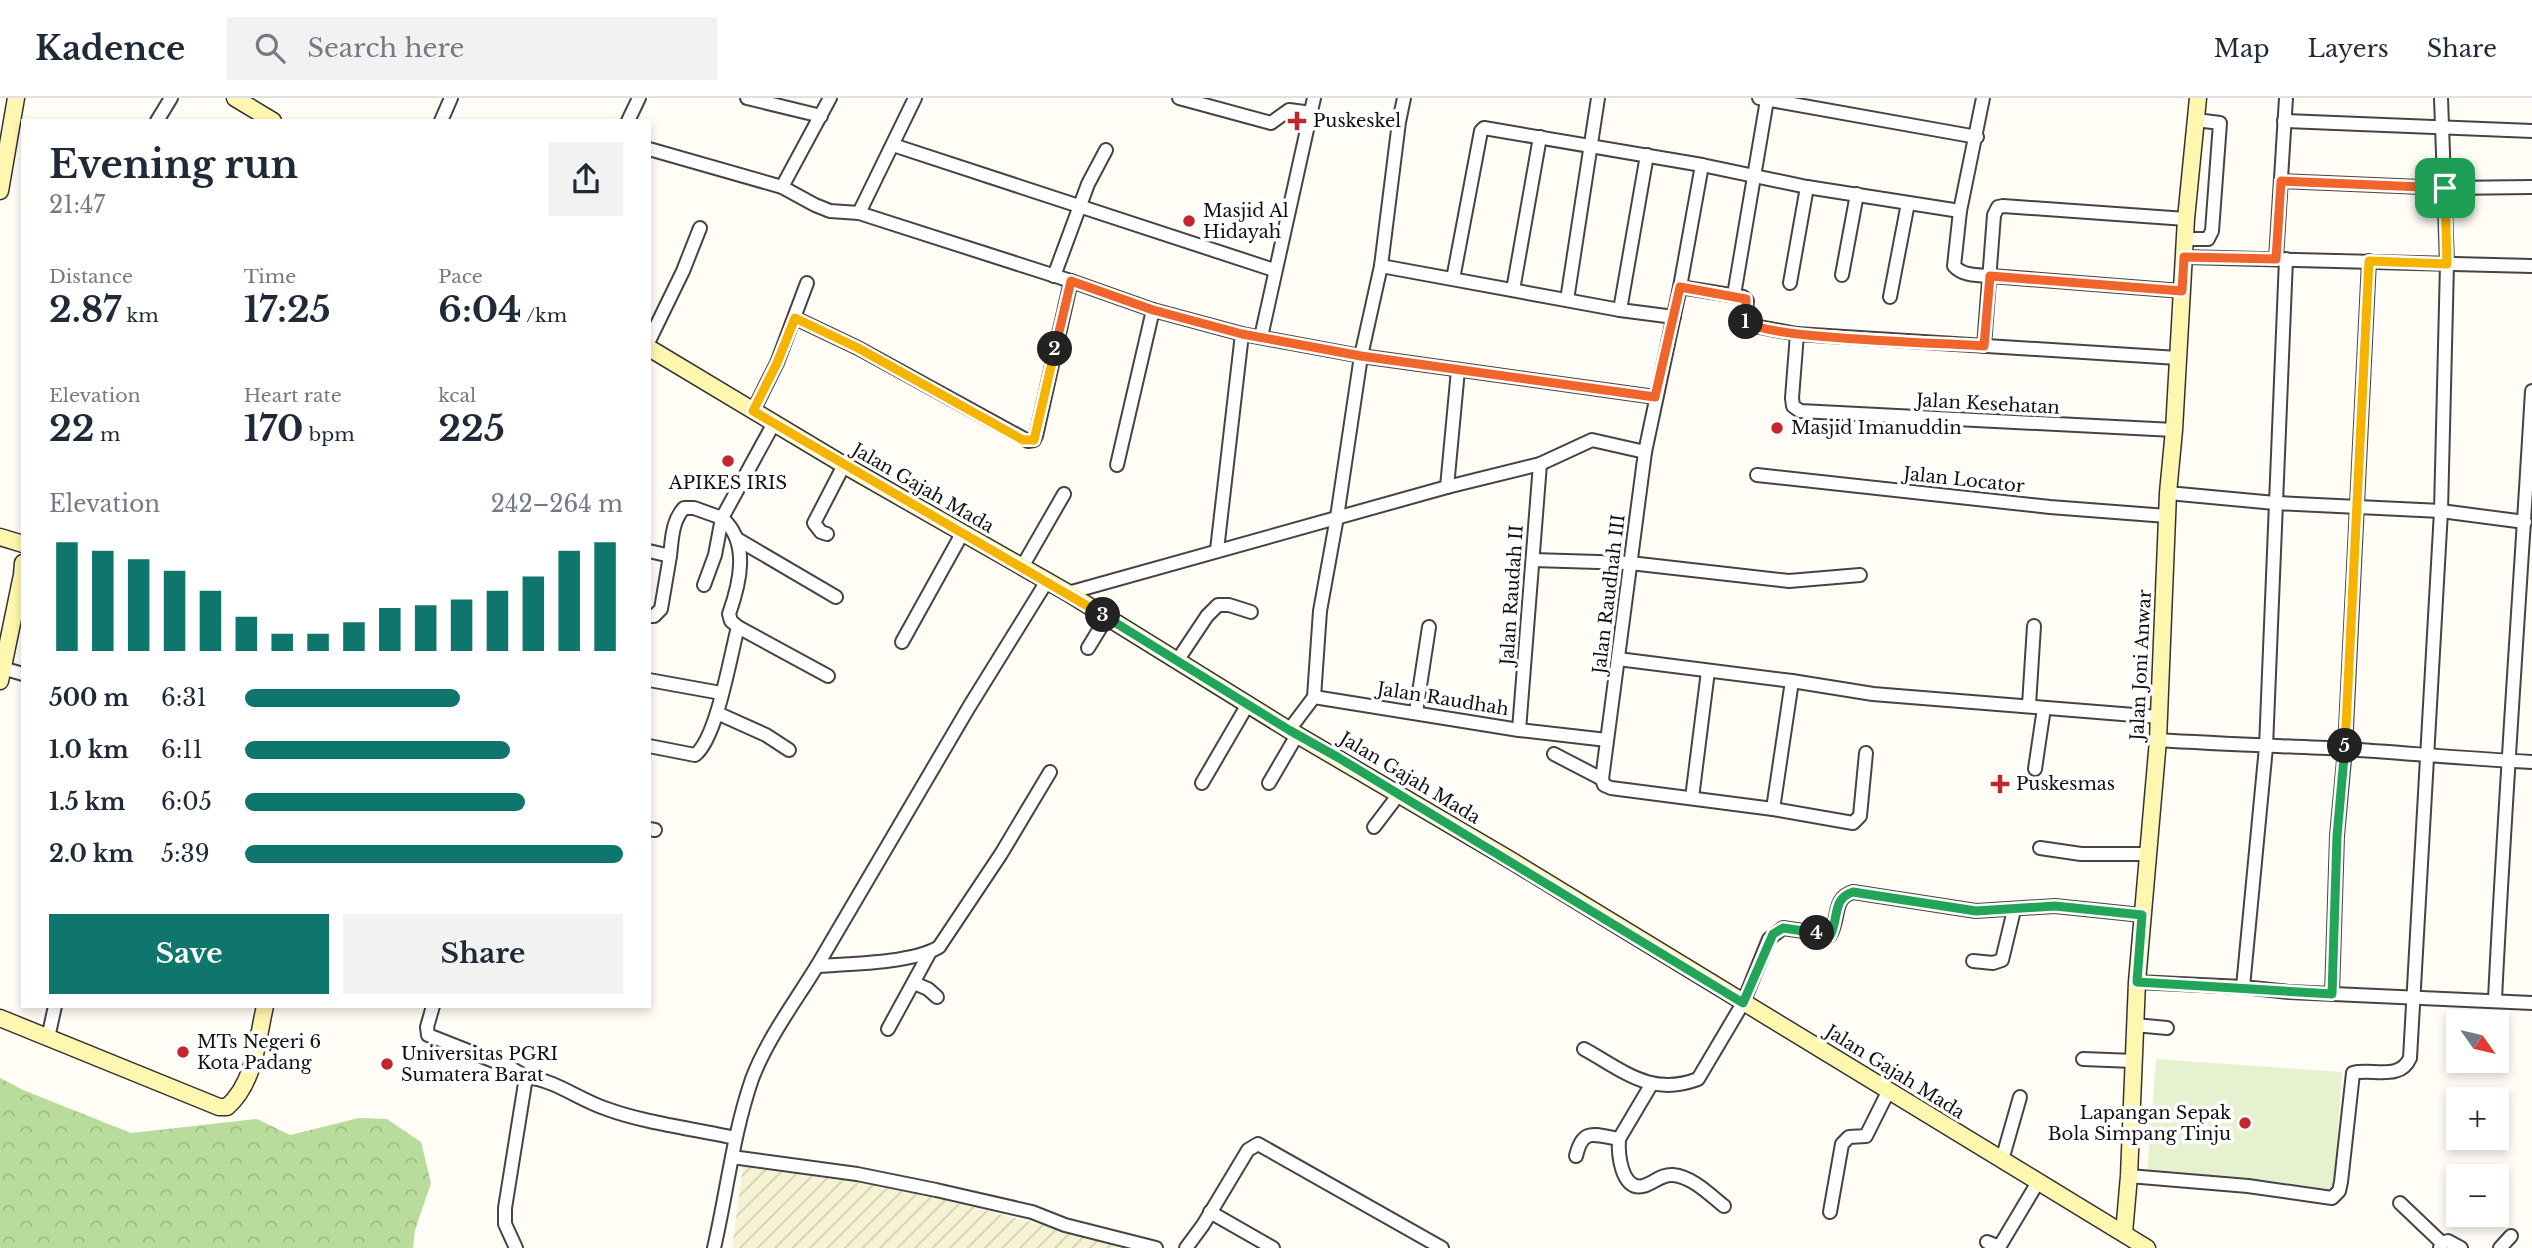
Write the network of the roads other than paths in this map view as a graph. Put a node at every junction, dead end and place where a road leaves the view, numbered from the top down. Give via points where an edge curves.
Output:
1 (16, 98) edge
2 (171, 98) edge
3 (235, 98) edge
4 (451, 98) edge
5 (639, 98) edge
6 (747, 98) edge
7 (830, 98) edge
8 (915, 98) edge
9 (1179, 98) edge
10 (1314, 98) edge
11 (1404, 98) edge
12 (1598, 98) edge
13 (1983, 98) edge
14 (2198, 98) edge
15 (2286, 98) edge
16 (2441, 98) edge
17 (1763, 99) edge
18 (1312, 113) junction
19 (821, 116) junction
20 (158, 119) edge
21 (270, 119) edge
22 (442, 119) edge
23 (629, 119) edge
24 (2196, 120) junction
25 (2284, 121) junction
26 (2443, 128) junction
27 (2532, 131) edge
28 (1977, 136) junction
29 (1540, 137) junction
30 (892, 145) junction
31 (1590, 146) junction
32 (651, 150) edge
33 (1106, 150) dead end
34 (1647, 155) junction
35 (2, 163) edge
36 (1702, 165) junction
37 (1755, 176) junction
38 (2281, 181) junction
39 (782, 187) junction
40 (1807, 187) junction
41 (2532, 187) edge
42 (2445, 188) junction
43 (0, 191) edge
44 (1857, 194) junction
45 (1908, 202) junction
46 (1079, 207) junction
47 (1960, 211) junction
48 (859, 213) junction
49 (2186, 219) junction
50 (700, 228) dead end
51 (2185, 239) junction
52 (2184, 257) junction
53 (2281, 259) junction
54 (2369, 261) junction
55 (2447, 264) junction
56 (1381, 266) junction
57 (2532, 266) edge
58 (1274, 270) junction
59 (1842, 275) dead end
60 (1054, 276) junction
61 (1990, 276) junction
62 (1454, 279) junction
63 (1071, 281) junction
64 (807, 283) dead end
65 (1790, 283) dead end
66 (1680, 287) junction
67 (1513, 290) junction
68 (2182, 291) junction
69 (1734, 295) junction
70 (1891, 297) dead end
71 (1567, 300) junction
72 (1153, 310) junction
73 (1620, 310) junction
74 (1674, 317) junction
75 (795, 318) junction
76 (1242, 334) junction
77 (1797, 334) junction
78 (651, 337) edge
79 (1261, 337) junction
80 (1984, 346) junction
81 (651, 349) edge
82 (1361, 356) junction
83 (2178, 358) junction
84 (1458, 370) junction
85 (2532, 391) edge
86 (1655, 397) junction
87 (753, 411) junction
88 (774, 423) junction
89 (2174, 430) junction
90 (1645, 452) junction
91 (1540, 464) junction
92 (844, 465) junction
93 (1118, 465) dead end
94 (1757, 475) dead end
95 (1447, 487) junction
96 (2168, 493) junction
97 (1064, 494) dead end
98 (2276, 503) junction
99 (2357, 509) junction
100 (2441, 511) junction
101 (2167, 516) junction
102 (1337, 517) junction
103 (722, 518) junction
104 (2525, 522) junction
105 (963, 532) junction
106 (827, 534) dead end
107 (0, 537) edge
108 (737, 539) junction
109 (21, 543) edge
110 (1217, 550) junction
111 (651, 551) edge
112 (670, 556) junction
113 (1533, 559) junction
114 (1630, 563) junction
115 (1022, 567) junction
116 (1860, 575) dead end
117 (1047, 581) junction
118 (21, 584) edge
119 (704, 585) dead end
120 (1068, 593) junction
121 (836, 597) dead end
122 (1251, 612) dead end
123 (651, 616) edge
124 (1107, 617) junction
125 (2035, 626) dead end
126 (737, 627) junction
127 (1429, 627) dead end
128 (902, 642) dead end
129 (1088, 648) dead end
130 (1618, 659) junction
131 (1177, 661) junction
132 (1708, 671) junction
133 (21, 674) edge
134 (1, 675) edge
135 (828, 676) dead end
136 (651, 680) edge
137 (1791, 681) junction
138 (721, 693) junction
139 (1314, 696) junction
140 (1248, 704) junction
141 (2028, 705) junction
142 (2044, 708) junction
143 (1416, 712) junction
144 (717, 713) junction
145 (2159, 717) junction
146 (1520, 730) junction
147 (1293, 732) junction
148 (1608, 740) junction
149 (2158, 740) junction
150 (651, 746) edge
151 (2266, 747) junction
152 (2345, 749) junction
153 (789, 750) dead end
154 (1866, 753) dead end
155 (1554, 754) dead end
156 (2428, 757) junction
157 (2507, 761) junction
158 (2532, 762) edge
159 (2035, 769) dead end
160 (1050, 772) dead end
161 (1602, 779) junction
162 (1202, 783) dead end
163 (1269, 783) dead end
164 (1399, 793) junction
165 (1692, 798) junction
166 (1773, 809) junction
167 (1374, 827) dead end
168 (2040, 848) dead end
169 (2146, 854) junction
170 (2014, 910) junction
171 (2142, 915) junction
172 (930, 952) junction
173 (1973, 961) dead end
174 (817, 966) junction
175 (2137, 982) junction
176 (914, 983) junction
177 (2243, 987) junction
178 (2332, 994) junction
179 (937, 997) dead end
180 (2414, 997) junction
181 (2494, 999) junction
182 (1743, 1003) junction
183 (2532, 1003) edge
184 (55, 1008) edge
185 (265, 1008) edge
186 (432, 1008) edge
187 (0, 1018) edge
188 (2135, 1025) junction
189 (2167, 1028) dead end
190 (888, 1030) dead end
191 (48, 1038) junction
192 (1584, 1049) dead end
193 (2083, 1059) dead end
194 (2134, 1061) junction
195 (526, 1077) junction
196 (1651, 1085) junction
197 (1888, 1092) junction
198 (2020, 1097) dead end
199 (735, 1138) junction
200 (1619, 1139) junction
201 (1576, 1156) dead end
202 (732, 1157) junction
203 (2002, 1160) junction
204 (2129, 1176) junction
205 (2038, 1182) junction
206 (2400, 1203) dead end
207 (1724, 1206) dead end
208 (1210, 1212) junction
209 (1830, 1212) dead end
210 (2124, 1233) junction
211 (2511, 1236) dead end
212 (1987, 1242) dead end
213 (2441, 1245) edge
214 (1435, 1246) edge
215 (516, 1248) edge
216 (714, 1248) edge
217 (1156, 1248) edge
218 (1186, 1248) edge
219 (1273, 1248) edge
220 (2147, 1248) edge
221 (2461, 1248) edge
222 (2500, 1248) edge

1 - 35 main road
2 - 20 street
3 - 21 main road
4 - 22 street
5 - 23 street
6 - 19 street
7 - 19 street
8 - 30 street
9 - 18 street via 1271,123 1289,110
10 - 18 street
11 - 56 street
12 - 31 street
13 - 28 street
14 - 24 main road, Jalan Joni Anwar
15 - 25 street
16 - 26 street
17 - 28 street
17 - 37 street
18 - 58 street
19 - 39 street
24 - 49 main road, Jalan Joni Anwar
24 - 51 street via 2220,123 2212,231 2208,239
25 - 26 street
25 - 38 street
26 - 27 street
26 - 42 street
28 - 47 street
29 - 31 street
29 - 62 street via 1481,131
29 - 67 street
30 - 46 street
30 - 48 street
31 - 34 street
31 - 71 street
32 - 39 street
33 - 46 street
34 - 36 street
34 - 73 street
35 - 43 main road
36 - 37 street
36 - 66 street, Jalan Raudhah III
37 - 40 street
37 - 69 street
38 - 42 street
38 - 53 street
39 - 48 street via 831,211
40 - 44 street
40 - 65 street
41 - 42 street
42 - 55 street
44 - 45 street
44 - 59 street
45 - 47 street
45 - 70 street
46 - 58 street
46 - 60 street
47 - 61 street via 1954,266 1964,273
48 - 60 street
49 - 51 main road, Jalan Joni Anwar
49 - 61 street via 2003,206 1995,212
50 - 78 street
51 - 52 main road, Jalan Joni Anwar
52 - 53 street
52 - 68 main road, Jalan Joni Anwar
53 - 54 street
53 - 98 street
54 - 55 street
54 - 99 street
55 - 57 street
55 - 100 street
56 - 62 street
56 - 82 street
58 - 79 street
60 - 63 street
61 - 68 street
61 - 80 street
62 - 67 street
63 - 72 street
63 - 75 street via 1036,436 1028,441
64 - 75 street
66 - 69 street
66 - 74 street, Jalan Raudhah III
67 - 71 street
68 - 83 main road, Jalan Joni Anwar
69 - 77 street via 1746,299 1749,325
71 - 73 street
72 - 76 street
72 - 93 street
73 - 74 street
74 - 86 street, Jalan Raudhah III
75 - 87 street
76 - 79 street
76 - 110 street
77 - 80 street
77 - 89 street, Jalan Kesehatan via 1792,398 1800,411
79 - 82 street
80 - 83 street
81 - 87 main road, Jalan Gajah Mada
82 - 84 street
82 - 102 street
83 - 89 main road, Jalan Joni Anwar
84 - 86 street
84 - 95 street
85 - 104 street
86 - 90 street, Jalan Raudhah III
87 - 88 main road, Jalan Gajah Mada
88 - 92 main road, Jalan Gajah Mada
88 - 103 street
89 - 96 main road, Jalan Joni Anwar
90 - 91 street via 1592,440
90 - 114 street, Jalan Raudhah III
91 - 95 street
91 - 113 street, Jalan Raudah II
92 - 105 main road, Jalan Gajah Mada
92 - 106 street via 814,523
94 - 101 street, Jalan Locator
95 - 102 street
96 - 98 street
96 - 101 main road, Jalan Joni Anwar
97 - 115 street
98 - 99 street
98 - 151 street
99 - 100 street
99 - 152 street
100 - 104 street
100 - 156 street
101 - 145 main road, Jalan Joni Anwar
102 - 110 street
102 - 139 street via 1320,611
103 - 108 street
103 - 112 street via 684,508 674,525
103 - 119 street
104 - 157 street
105 - 115 main road, Jalan Gajah Mada
105 - 128 street
107 - 109 main road
108 - 121 street
108 - 126 street via 740,568 729,614
110 - 120 street
111 - 112 street
112 - 123 street via 661,609
113 - 114 street
113 - 146 street, Jalan Raudah II
114 - 116 street via 1789,581
114 - 130 street, Jalan Raudhah III
115 - 117 main road, Jalan Gajah Mada
117 - 120 main road, Jalan Gajah Mada
117 - 174 street
118 - 134 main road
120 - 124 main road, Jalan Gajah Mada
122 - 131 street via 1218,605
124 - 129 street
124 - 131 main road, Jalan Gajah Mada
125 - 141 street
126 - 135 street
126 - 138 street
127 - 143 street
130 - 132 street
130 - 148 street, Jalan Raudhah III
131 - 140 main road, Jalan Gajah Mada
132 - 137 street
132 - 165 street
133 - 134 street
136 - 138 street
137 - 141 street via 1874,694
137 - 166 street
138 - 144 street
139 - 143 street, Jalan Raudhah
139 - 147 street
140 - 147 main road, Jalan Gajah Mada
140 - 162 street
141 - 142 street
142 - 145 street
142 - 159 street
143 - 146 street, Jalan Raudhah
144 - 150 street via 695,755
144 - 153 street
145 - 149 main road, Jalan Joni Anwar
146 - 148 street, Jalan Raudhah
147 - 163 street
147 - 164 main road, Jalan Gajah Mada
148 - 161 street, Jalan Raudhah III
149 - 151 street
149 - 169 main road, Jalan Joni Anwar
151 - 152 street
151 - 177 street
152 - 156 street
152 - 178 street
154 - 166 street via 1857,821
155 - 161 street
156 - 157 street
156 - 180 street
157 - 158 street
157 - 181 street
160 - 172 street via 944,940
161 - 165 street via 1611,788
164 - 167 street
164 - 182 main road, Jalan Gajah Mada
165 - 166 street
168 - 169 street
169 - 171 main road, Jalan Joni Anwar
170 - 171 street via 2055,906
170 - 173 street via 2002,960
170 - 182 street via 1976,911 1853,892 1844,895 1830,936 1783,928 1773,934
171 - 175 main road, Jalan Joni Anwar
172 - 174 street
172 - 176 street
174 - 199 street via 761,1060
175 - 177 street
175 - 188 main road, Jalan Joni Anwar
176 - 179 street
176 - 190 street
177 - 178 street
178 - 180 street
180 - 181 street
180 - 204 street via 2407,1065 2394,1071 2353,1073 2341,1182 2332,1198
181 - 183 street
182 - 196 street via 1698,1079 1672,1086
182 - 197 main road, Jalan Gajah Mada
184 - 191 street
185 - 191 main road via 250,1075 244,1090 227,1107
186 - 195 street via 428,1035
187 - 191 main road
188 - 189 street
188 - 194 main road, Jalan Joni Anwar
192 - 196 street
193 - 194 street
194 - 204 main road, Jalan Joni Anwar
195 - 199 street via 552,1083 609,1111
195 - 215 street via 505,1208 505,1224
196 - 200 street
197 - 203 main road, Jalan Gajah Mada
197 - 209 street via 1866,1136 1849,1137 1842,1144
198 - 203 street
199 - 202 street
200 - 201 street via 1585,1136
200 - 207 street via 1623,1169 1632,1184 1643,1186 1665,1175 1677,1176
202 - 216 street
202 - 217 street via 936,1190
203 - 205 main road, Jalan Gajah Mada
204 - 210 main road, Jalan Joni Anwar
205 - 210 main road, Jalan Gajah Mada
205 - 212 street via 2001,1244
206 - 213 street
208 - 214 street via 1248,1150 1258,1144
208 - 218 street
208 - 219 street
210 - 220 main road, Jalan Gajah Mada
211 - 222 street
213 - 221 street via 2448,1241

